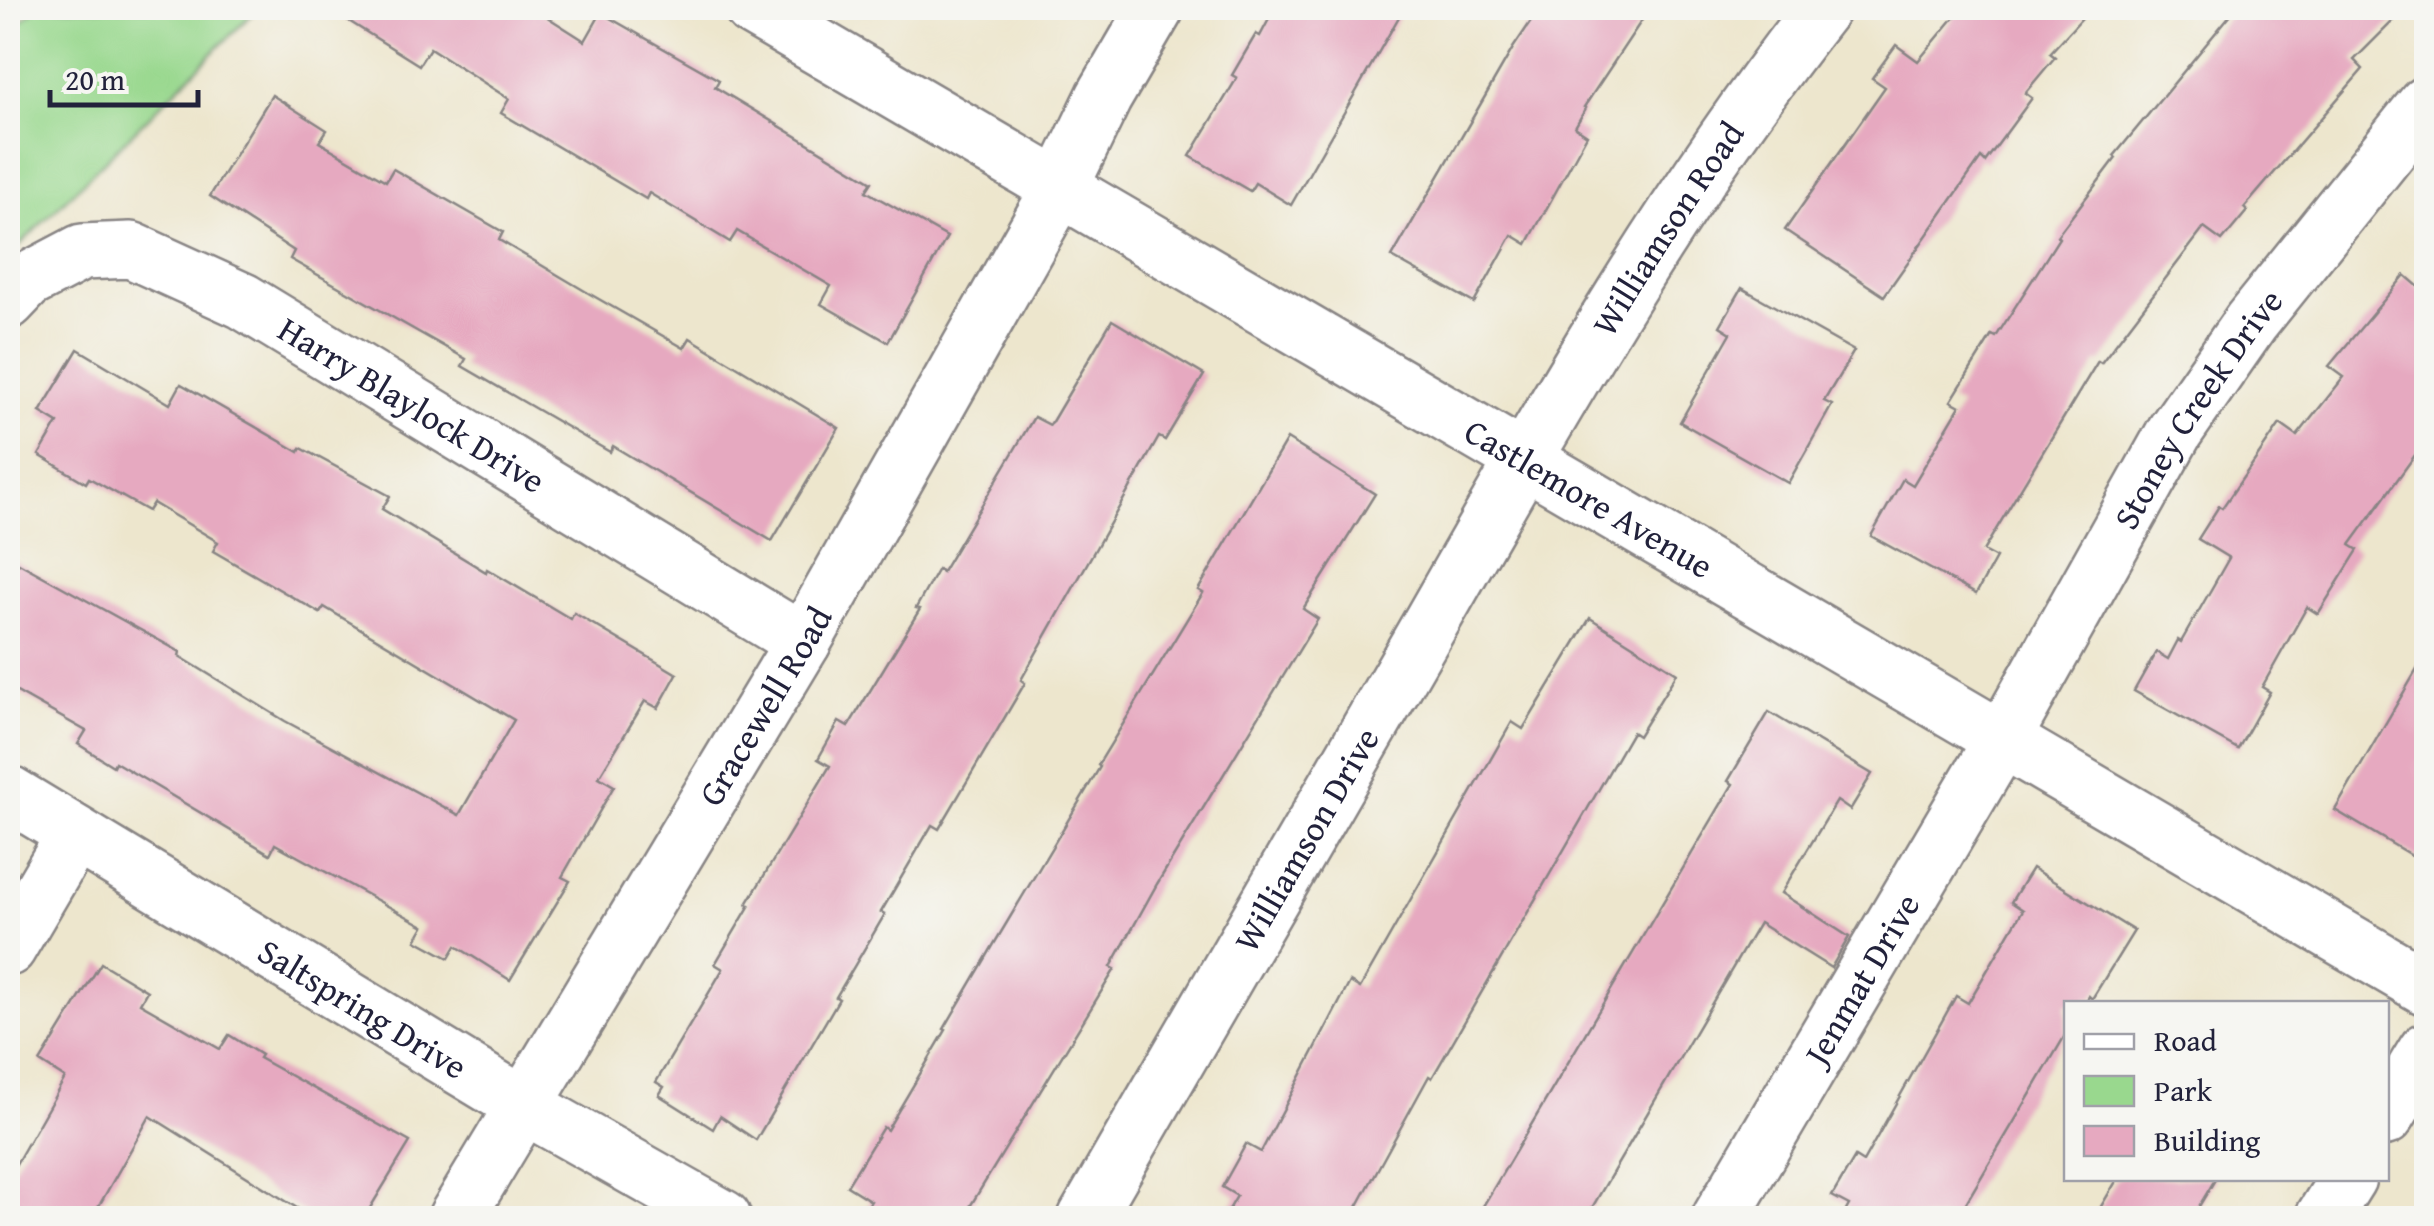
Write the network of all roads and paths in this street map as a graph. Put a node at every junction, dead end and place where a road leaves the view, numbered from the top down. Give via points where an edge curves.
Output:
1 (752, 8) edge
2 (1156, 8) edge
3 (1822, 8) edge
4 (2426, 104) edge
5 (1060, 188) junction
6 (8, 300) edge
7 (1524, 459) junction
8 (803, 642) junction
9 (2002, 740) junction
10 (8, 793) edge
11 (74, 836) junction
12 (8, 948) edge
13 (2426, 988) edge
14 (2426, 1051) edge
15 (523, 1105) junction
16 (2389, 1112) edge
17 (2346, 1181) edge
18 (456, 1218) edge
19 (723, 1218) edge
20 (1086, 1218) edge
21 (1720, 1218) edge
22 (2323, 1218) edge

1 - 5 street, Castlemore Avenue
2 - 5 street, Gracewell Road
3 - 7 street, Williamson Road via 1680,208
4 - 9 street, Stoney Creek Drive via 2251,322 2175,431
5 - 7 street, Castlemore Avenue
5 - 8 street, Gracewell Road
6 - 8 street, Harry Blaylock Drive via 27,281 82,252 131,250 243,301
7 - 9 street, Castlemore Avenue
7 - 20 street, Williamson Drive
8 - 15 street, Gracewell Road
9 - 13 street, Castlemore Avenue
9 - 21 street, Jenmat Drive
10 - 11 street, Saltspring Drive
11 - 12 street
11 - 15 street, Saltspring Drive
14 - 16 street
15 - 18 street, Gracewell Road
15 - 19 street, Saltspring Drive
17 - 22 street

